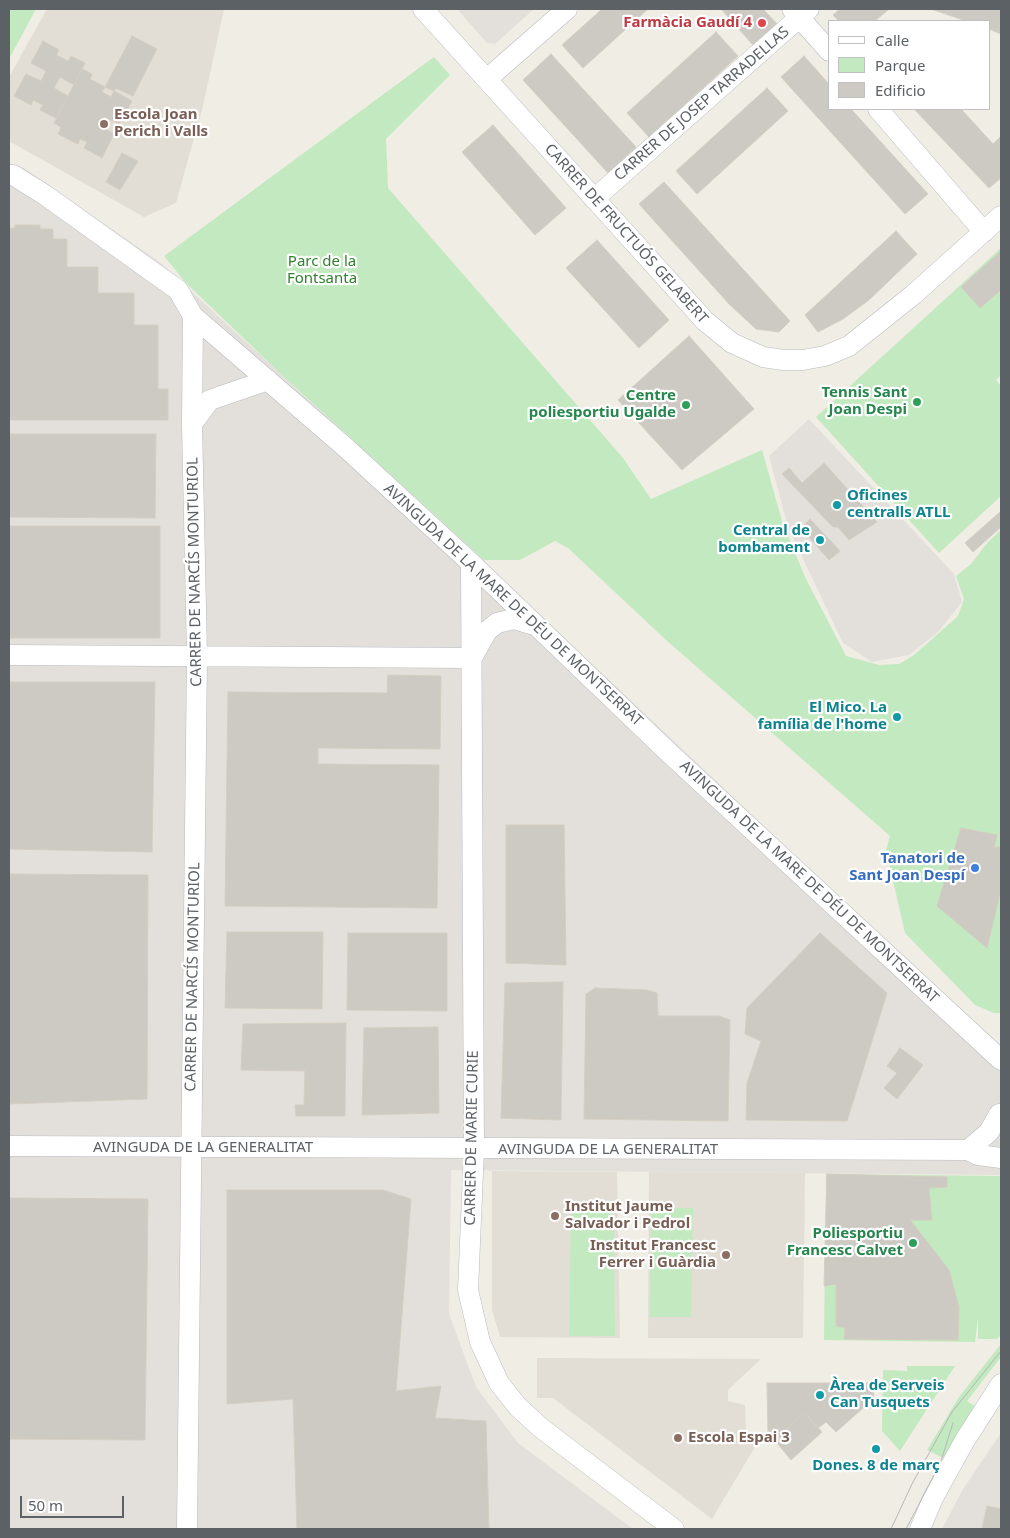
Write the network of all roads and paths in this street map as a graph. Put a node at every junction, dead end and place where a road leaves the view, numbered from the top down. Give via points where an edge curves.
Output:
1 (423, 9) edge
2 (567, 9) edge
3 (801, 12) edge
4 (828, 50) edge
5 (487, 79) junction
6 (879, 110) edge
7 (9, 175) edge
8 (594, 199) junction
9 (1001, 216) edge
10 (984, 232) junction
11 (192, 316) junction
12 (268, 380) junction
13 (192, 424) junction
14 (471, 563) junction
15 (534, 625) junction
16 (9, 655) edge
17 (197, 655) junction
18 (472, 658) junction
19 (1001, 1060) edge
20 (1000, 1113) edge
21 (1001, 1143) edge
22 (9, 1146) edge
23 (190, 1148) junction
24 (474, 1149) junction
25 (968, 1150) junction
26 (1001, 1158) edge
27 (1001, 1384) edge
28 (187, 1529) edge
29 (674, 1529) edge
30 (920, 1529) edge

1 - 5 street, CARRER DE FRUCTUÓS GELABERT
2 - 5 street
3 - 4 street
3 - 8 street, CARRER DE JOSEP TARRADELLAS
5 - 8 street, CARRER DE FRUCTUÓS GELABERT
6 - 10 street
7 - 11 street, AVINGUDA DE LA MARE DE DÉU DE MONTSERRAT via 45,195 178,290
8 - 10 street, CARRER DE FRUCTUÓS GELABERT via 716,333 743,349 783,360 825,356 850,346
9 - 10 street, CARRER DE FRUCTUÓS GELABERT
11 - 12 street, AVINGUDA DE LA MARE DE DÉU DE MONTSERRAT
11 - 13 street, CARRER DE NARCÍS MONTURIOL
12 - 13 street via 210,400
12 - 14 street, AVINGUDA DE LA MARE DE DÉU DE MONTSERRAT
13 - 17 street, CARRER DE NARCÍS MONTURIOL
14 - 15 street, AVINGUDA DE LA MARE DE DÉU DE MONTSERRAT
14 - 18 street, CARRER DE MARIE CURIE
15 - 18 street, CARRER DE MARIE CURIE via 514,619 497,623 487,631
15 - 19 street, AVINGUDA DE LA MARE DE DÉU DE MONTSERRAT
16 - 17 street
17 - 18 street
17 - 23 street, CARRER DE NARCÍS MONTURIOL
18 - 24 street, CARRER DE MARIE CURIE
20 - 21 street via 997,1128
20 - 25 street via 989,1132
22 - 23 street, AVINGUDA DE LA GENERALITAT
23 - 24 street, AVINGUDA DE LA GENERALITAT
23 - 28 street, CARRER DE NARCÍS MONTURIOL
24 - 25 street, AVINGUDA DE LA GENERALITAT
24 - 29 street, CARRER DE MARIE CURIE via 468,1290 480,1342 499,1383 540,1428
25 - 26 street, AVINGUDA DE LA GENERALITAT via 978,1155
27 - 30 street via 965,1440

